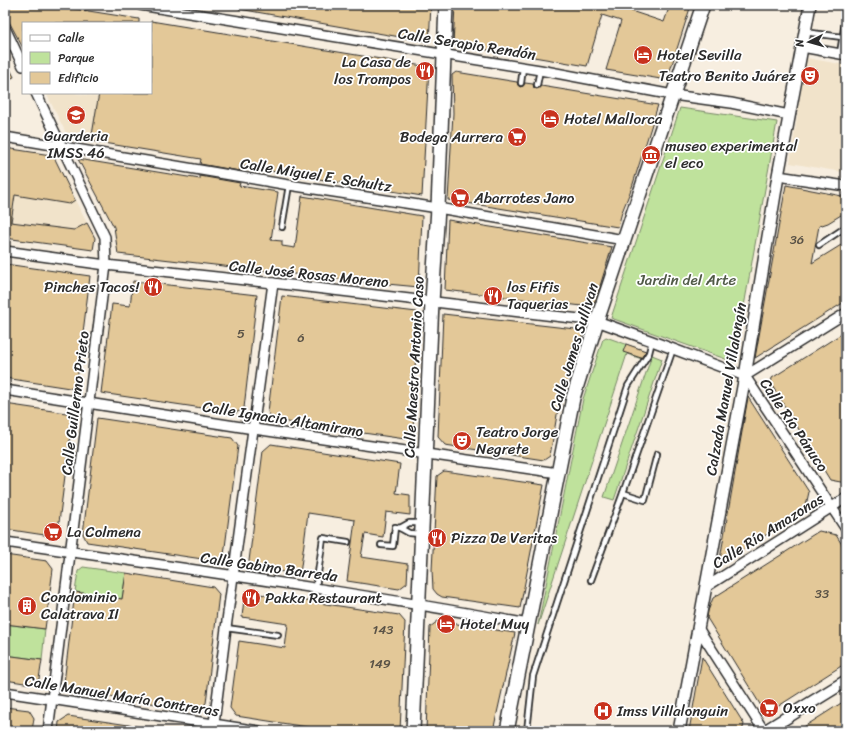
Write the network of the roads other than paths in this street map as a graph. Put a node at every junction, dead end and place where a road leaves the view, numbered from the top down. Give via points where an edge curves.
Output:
1 (145, 5) edge
2 (446, 5) edge
3 (702, 5) edge
4 (810, 5) edge
5 (846, 16) edge
6 (5, 28) edge
7 (804, 32) junction
8 (842, 37) junction
9 (802, 47) junction
10 (843, 54) edge
11 (444, 55) junction
12 (22, 64) edge
13 (523, 68) junction
14 (540, 70) junction
15 (521, 82) dead end
16 (537, 85) dead end
17 (36, 94) edge
18 (673, 95) junction
19 (789, 115) junction
20 (5, 137) edge
21 (61, 146) junction
22 (778, 176) junction
23 (289, 185) junction
24 (846, 186) edge
25 (438, 208) junction
26 (846, 227) edge
27 (282, 228) dead end
28 (624, 240) junction
29 (819, 246) dead end
30 (5, 251) edge
31 (106, 266) junction
32 (273, 284) junction
33 (432, 302) junction
34 (846, 313) edge
35 (597, 321) junction
36 (652, 341) junction
37 (673, 349) junction
38 (745, 376) junction
39 (5, 390) edge
40 (88, 404) junction
41 (254, 429) junction
42 (426, 454) junction
43 (657, 454) dead end
44 (558, 474) junction
45 (623, 493) junction
46 (846, 498) edge
47 (832, 508) junction
48 (400, 528) junction
49 (422, 529) junction
50 (846, 529) edge
51 (5, 542) edge
52 (348, 542) dead end
53 (381, 545) dead end
54 (71, 552) junction
55 (233, 575) junction
56 (591, 580) dead end
57 (706, 587) junction
58 (316, 588) junction
59 (420, 604) junction
60 (528, 624) junction
61 (226, 628) junction
62 (698, 628) junction
63 (278, 635) dead end
64 (846, 681) edge
65 (5, 692) edge
66 (52, 699) junction
67 (214, 728) edge
68 (48, 731) edge
69 (259, 731) edge
70 (413, 731) edge
71 (507, 731) edge
72 (527, 731) edge
73 (679, 731) edge
74 (765, 731) edge

1 - 11 street, Calle Serapio Rendón
2 - 11 main road, Calle Maestro Antonio Caso
3 - 18 main road, Calle James Sullivan
4 - 7 street, Calzada Manuel Villalongín
5 - 8 lane
6 - 12 street
7 - 8 lane
7 - 9 street, Calzada Manuel Villalongín
8 - 10 lane
9 - 10 street
9 - 19 street, Calzada Manuel Villalongín
11 - 13 street, Calle Serapio Rendón
11 - 25 main road, Calle Maestro Antonio Caso
13 - 14 street, Calle Serapio Rendón
13 - 15 lane
14 - 16 lane
14 - 18 street, Calle Serapio Rendón
17 - 21 street, Calle Guillermo Prieto
18 - 19 street, Calle Serapio Rendón
18 - 28 main road, Calle James Sullivan
19 - 22 street, Calzada Manuel Villalongín
20 - 21 street, Calle Miguel E. Schultz
21 - 23 street, Calle Miguel E. Schultz
21 - 31 street, Calle Guillermo Prieto via 105,237
22 - 24 street
22 - 38 street, Calzada Manuel Villalongín
23 - 25 street, Calle Miguel E. Schultz
23 - 27 lane
25 - 28 street, Calle Miguel E. Schultz
25 - 33 main road, Calle Maestro Antonio Caso
26 - 29 lane
28 - 35 main road, Calle James Sullivan
30 - 31 street, Calle José Rosas Moreno
31 - 32 street, Calle José Rosas Moreno
31 - 40 street, Calle Guillermo Prieto
32 - 33 street, Calle José Rosas Moreno
32 - 41 street
33 - 35 street, Calle José Rosas Moreno
33 - 42 main road, Calle Maestro Antonio Caso
34 - 38 street
35 - 36 street, Calle José Rosas Moreno
35 - 44 main road, Calle James Sullivan via 572,398
36 - 37 street, Calle José Rosas Moreno
36 - 72 lane via 649,353 628,386 533,676
37 - 38 street, Calle José Rosas Moreno
37 - 45 lane
38 - 47 street, Calle Río Pánuco
38 - 57 street, Calzada Manuel Villalongín
39 - 40 street, Calle Ignacio Altamirano
40 - 41 street, Calle Ignacio Altamirano
40 - 54 street, Calle Guillermo Prieto
41 - 42 street, Calle Ignacio Altamirano
41 - 55 street
42 - 44 street, Calle Ignacio Altamirano
42 - 49 main road, Calle Maestro Antonio Caso
43 - 45 lane via 645,500
44 - 60 main road, Calle James Sullivan
45 - 56 lane
46 - 47 street, Calle Río Amazonas
47 - 50 street, Calle Río Pánuco
47 - 57 street, Calle Río Amazonas
48 - 49 lane via 409,533
48 - 49 lane via 409,522
48 - 53 lane via 395,527 393,546
49 - 59 main road, Calle Maestro Antonio Caso
51 - 54 street, Calle Gabino Barreda
52 - 58 lane via 323,538
54 - 55 street, Calle Gabino Barreda
54 - 66 street, Calle Guillermo Prieto
55 - 58 street, Calle Gabino Barreda
55 - 61 street
57 - 62 street, Calzada Manuel Villalongín
58 - 59 street, Calle Gabino Barreda
59 - 60 street, Calle Gabino Barreda
59 - 70 main road, Calle Maestro Antonio Caso
60 - 71 main road, Calle James Sullivan
61 - 63 lane
61 - 67 street
62 - 73 street, Calzada Manuel Villalongín
62 - 74 street
64 - 74 street
65 - 66 street, Calle Manuel María Contreras
66 - 67 street, Calle Manuel María Contreras
66 - 68 street, Calle Guillermo Prieto
67 - 69 street, Calle Manuel María Contreras

